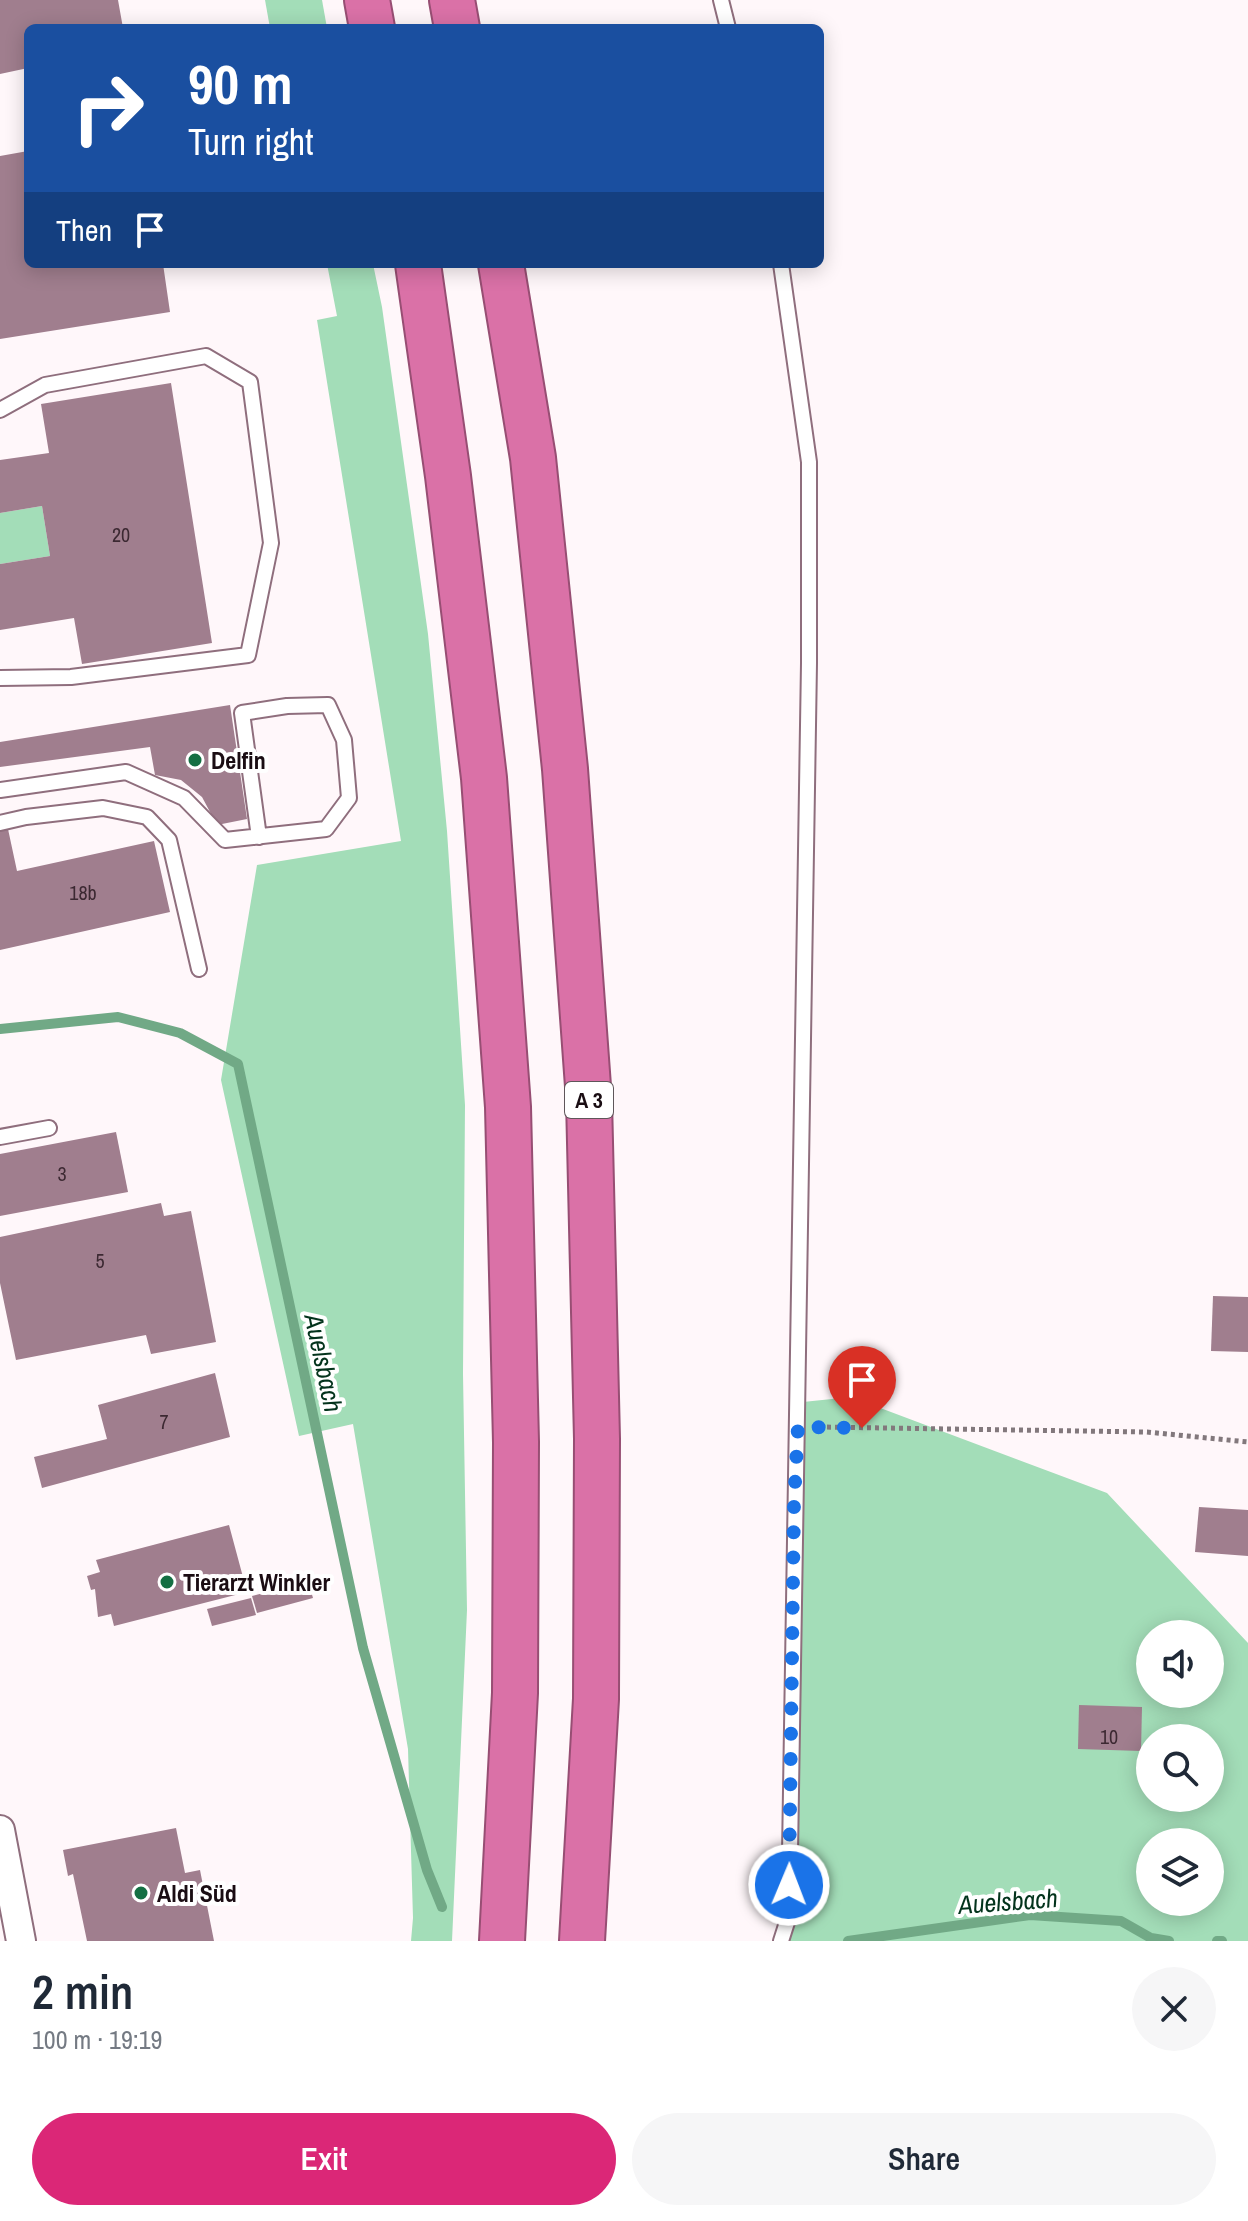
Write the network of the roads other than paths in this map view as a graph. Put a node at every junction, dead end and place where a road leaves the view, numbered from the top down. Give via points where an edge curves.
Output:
1 (367, 0) edge
2 (452, 0) edge
3 (721, 0) edge
4 (371, 24) edge
5 (456, 24) edge
6 (727, 24) edge
7 (419, 268) edge
8 (502, 268) edge
9 (782, 268) edge
10 (0, 410) edge
11 (0, 678) edge
12 (0, 790) edge
13 (0, 823) edge
14 (259, 837) junction
15 (199, 969) dead end
16 (49, 1128) dead end
17 (0, 1137) edge
18 (0, 1830) edge
19 (6, 1893) edge
20 (21, 1941) edge
21 (502, 1941) edge
22 (582, 1941) edge
23 (781, 1941) edge

1 - 4 highway
2 - 5 highway
3 - 6 lane
7 - 21 highway via 484,778 508,1107 515,1693
8 - 22 highway, A 3 via 533,458 565,769 589,1100 596,1683
9 - 23 lane via 809,462 809,663 789,1916
10 - 11 lane via 45,385 206,356 250,382 271,543 248,655 71,677
12 - 14 lane via 126,772 184,798 225,840
13 - 15 lane via 103,808 147,817 169,840
14 - 14 lane via 242,713 328,705 344,740 349,798 326,829
16 - 17 lane
18 - 19 street
19 - 20 street

